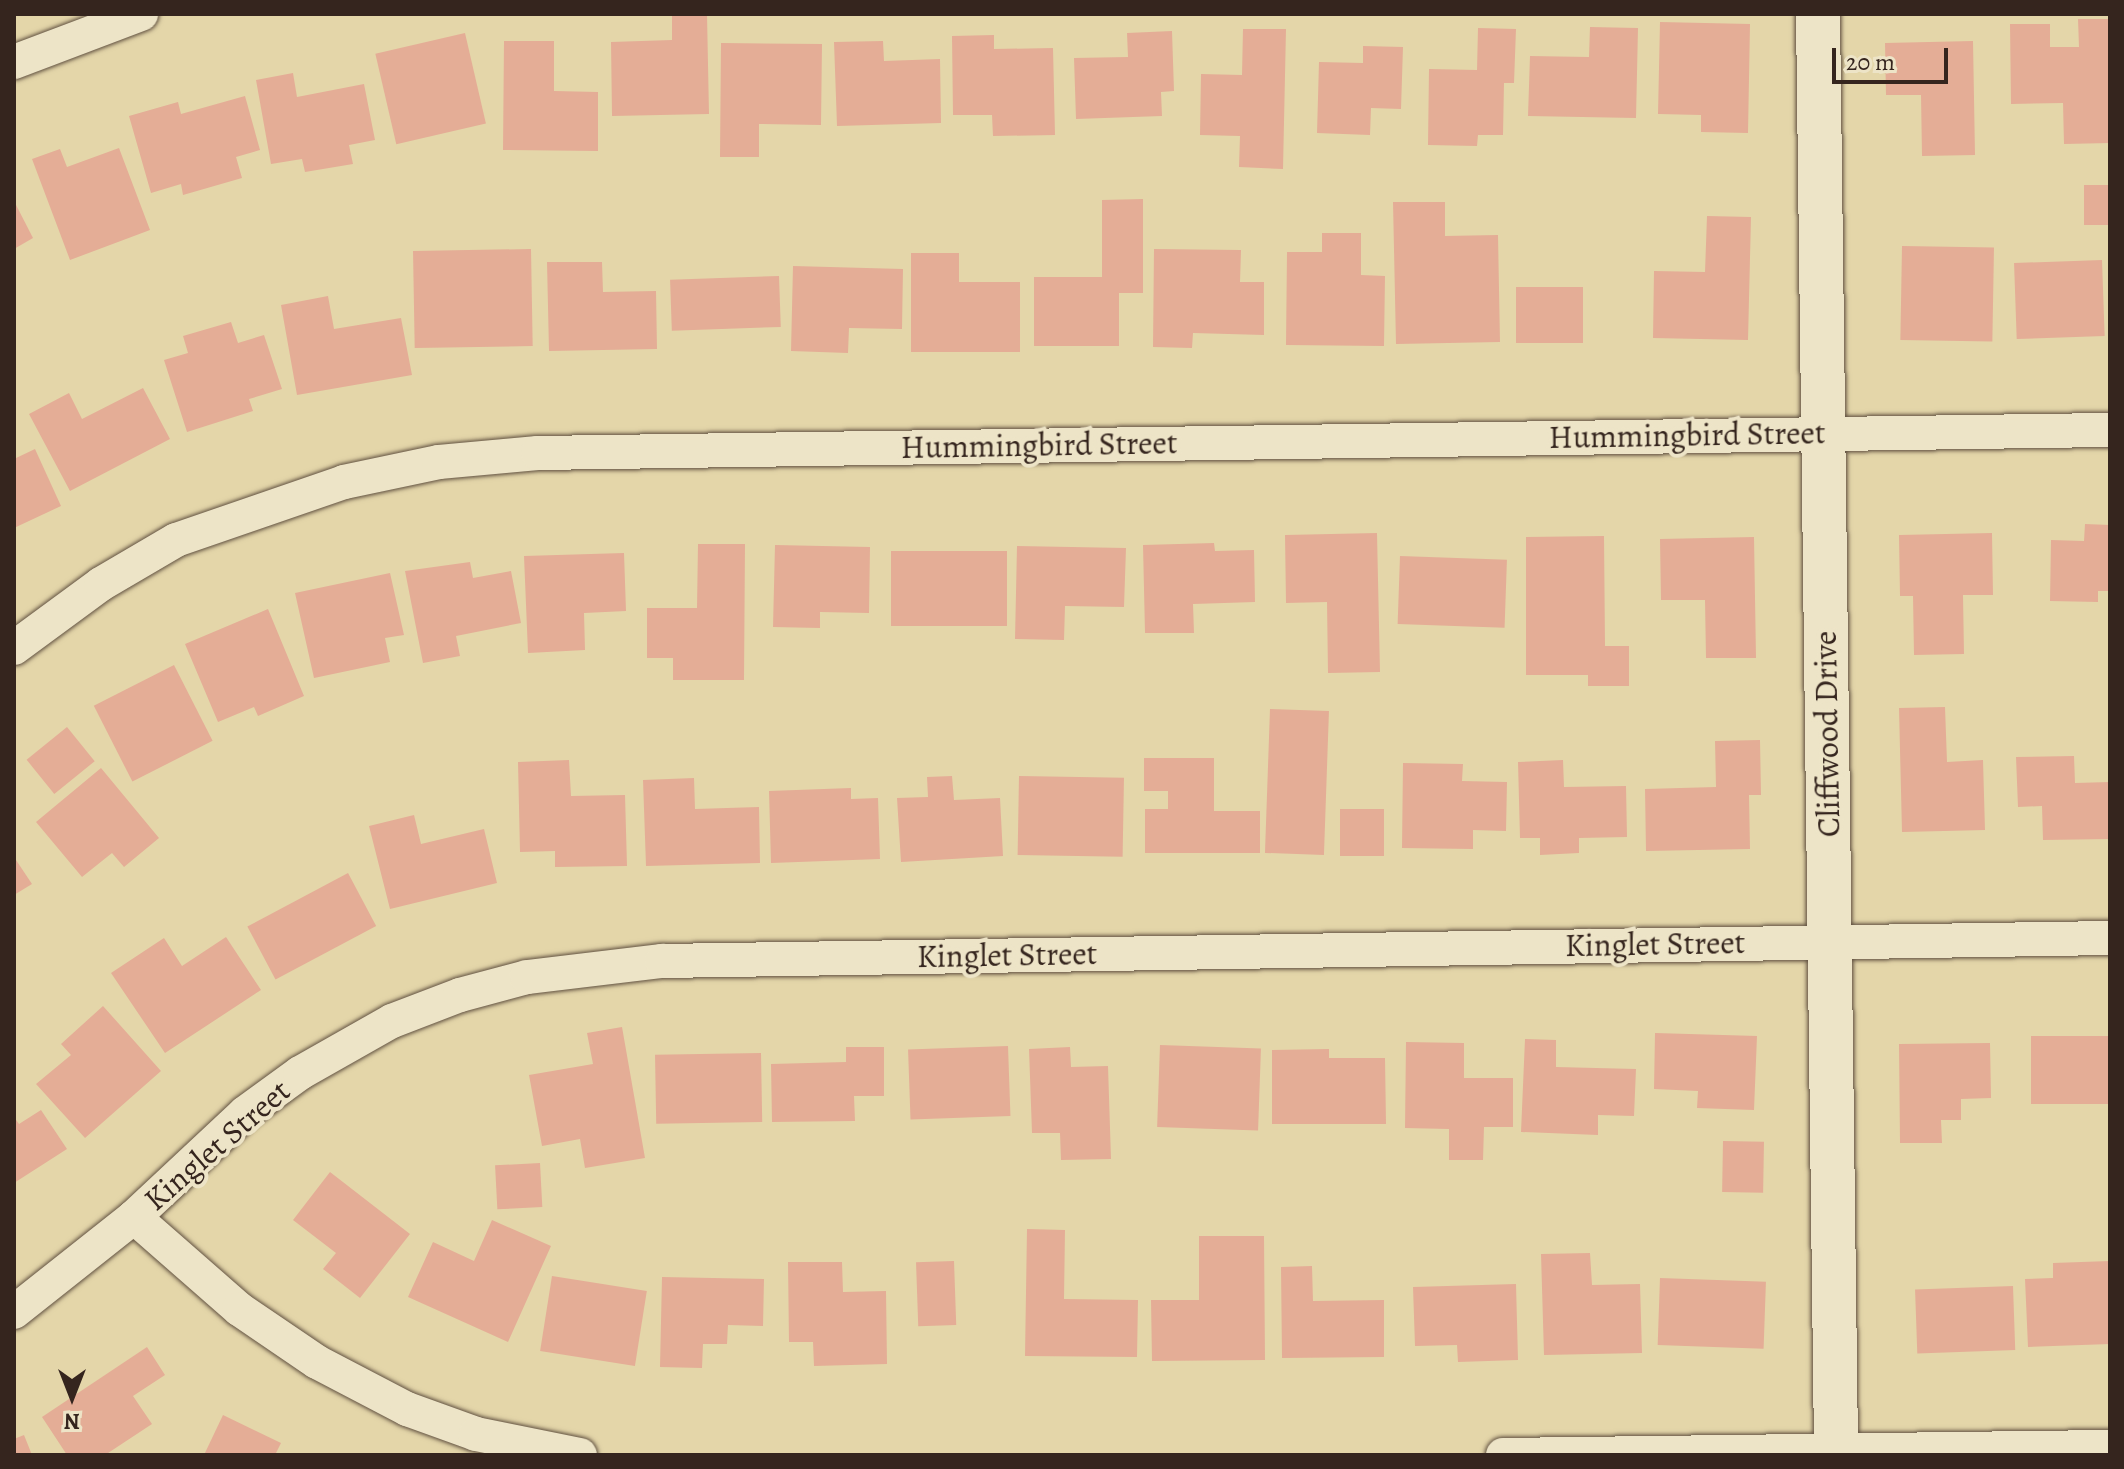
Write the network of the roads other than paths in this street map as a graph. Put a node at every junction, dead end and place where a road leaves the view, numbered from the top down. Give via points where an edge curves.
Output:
1 (141, 14) edge
2 (1818, 14) edge
3 (14, 62) edge
4 (2110, 430) edge
5 (1823, 433) junction
6 (14, 648) edge
7 (2110, 938) edge
8 (1830, 941) junction
9 (134, 1217) junction
10 (14, 1312) edge
11 (2110, 1447) edge
12 (1836, 1452) edge
13 (580, 1455) edge
14 (1503, 1455) edge

1 - 3 street
2 - 5 street, Cliffwood Drive
4 - 5 street, Hummingbird Street
5 - 6 street, Hummingbird Street via 538,453 439,462 344,482 176,540 101,584
5 - 8 street, Cliffwood Drive
7 - 8 street, Kinglet Street
8 - 9 street, Kinglet Street via 662,961 587,967 460,995 392,1021 300,1073 245,1113
8 - 12 street, Cliffwood Drive
9 - 10 street, Kinglet Street
9 - 13 street via 239,1309 317,1362 407,1409 476,1434
11 - 12 street
12 - 14 street

